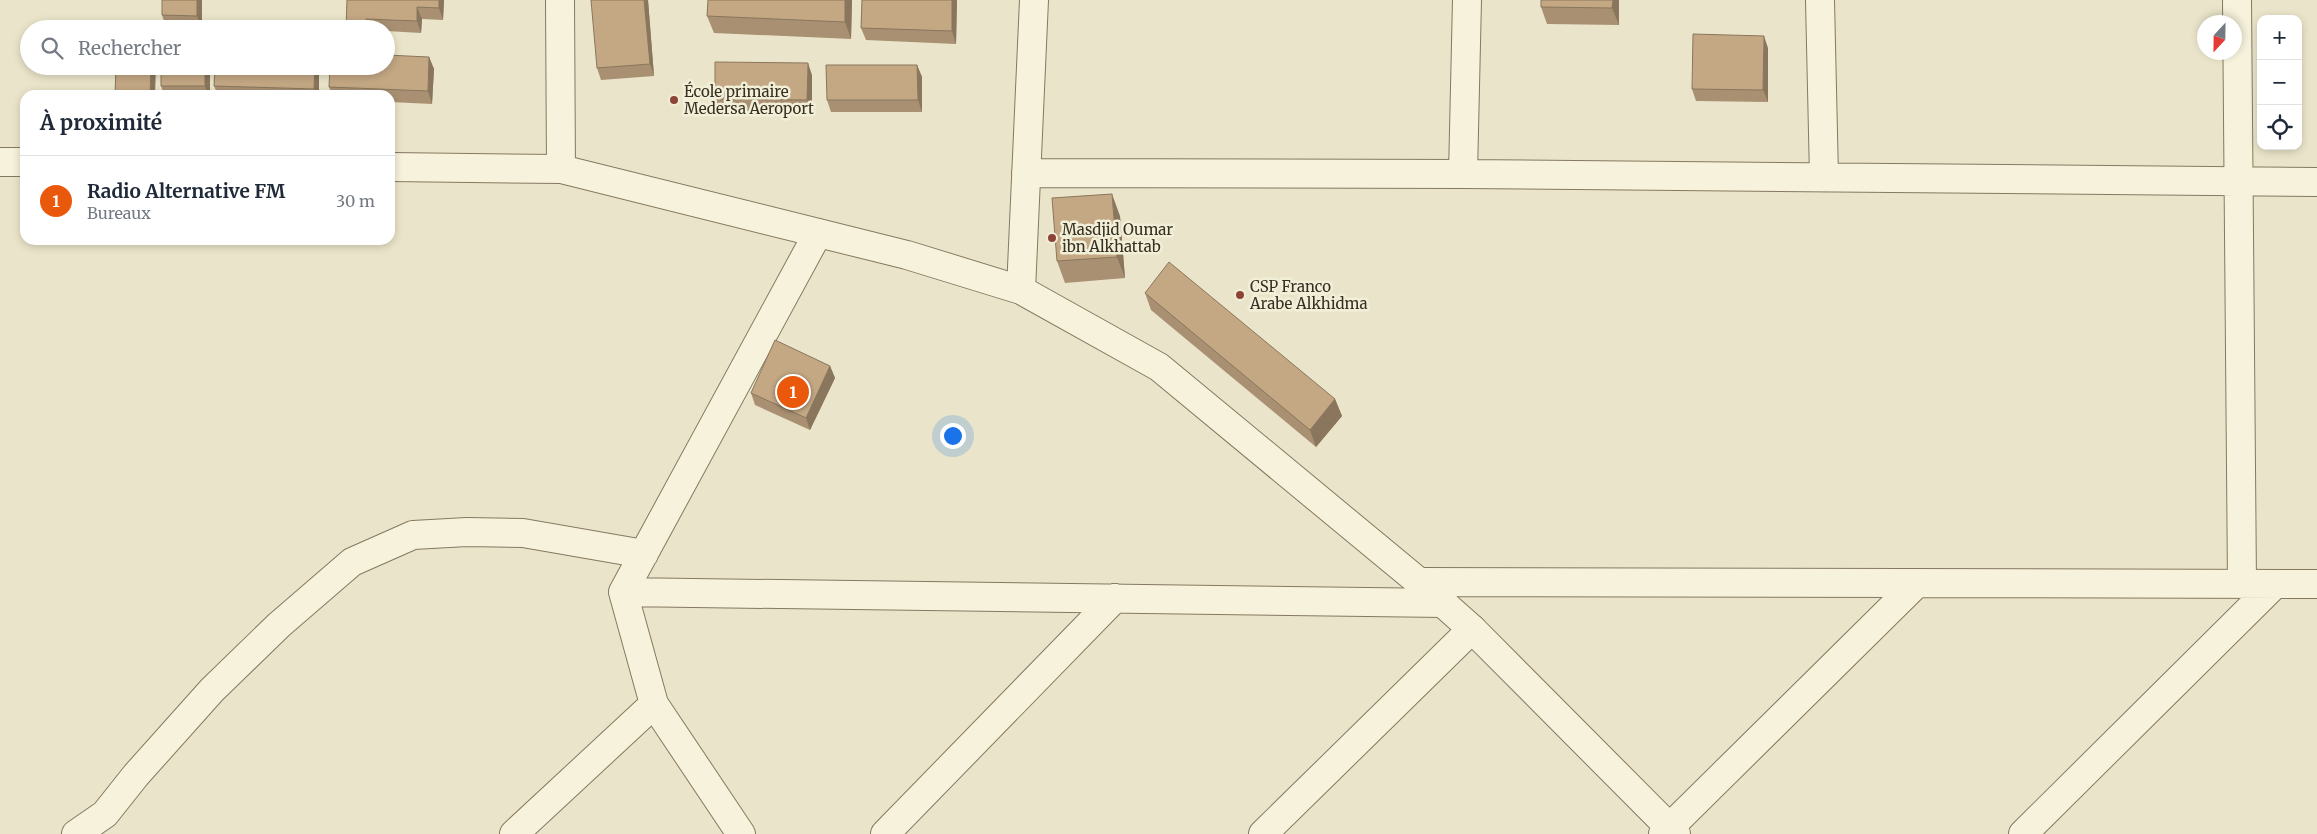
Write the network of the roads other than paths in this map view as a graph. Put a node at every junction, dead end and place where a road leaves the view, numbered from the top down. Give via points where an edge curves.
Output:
1 (560, 0) edge
2 (1034, 0) edge
3 (1467, 0) edge
4 (1820, 0) edge
5 (2237, 0) edge
6 (0, 162) edge
7 (20, 162) edge
8 (395, 167) edge
9 (561, 170) junction
10 (1026, 173) junction
11 (1463, 174) junction
12 (1824, 177) junction
13 (2239, 182) junction
14 (2317, 182) edge
15 (818, 233) junction
16 (1021, 290) junction
17 (644, 554) junction
18 (1419, 582) junction
19 (1917, 583) junction
20 (2242, 584) junction
21 (2276, 584) junction
22 (2317, 584) edge
23 (623, 592) junction
24 (1115, 598) junction
25 (1444, 603) junction
26 (1472, 629) junction
27 (654, 704) junction
28 (1670, 832) edge
29 (76, 834) edge
30 (514, 834) edge
31 (741, 834) edge
32 (885, 834) edge
33 (1263, 834) edge
34 (2023, 834) edge

1 - 9 street
2 - 10 street
3 - 11 street
4 - 12 street
5 - 13 street
6 - 7 street
8 - 9 street
9 - 15 street
10 - 11 street
10 - 16 street
11 - 12 street
12 - 13 street
13 - 14 street
13 - 20 street
15 - 16 street via 907,255
15 - 17 street
16 - 18 street via 1159,367
17 - 23 street
17 - 29 street via 531,534 467,532 413,535 352,562 279,625 212,690 105,814
18 - 19 street
18 - 25 street
19 - 20 street
19 - 28 street
20 - 21 street
21 - 22 street
21 - 34 street
23 - 24 street
23 - 27 street
24 - 25 street
24 - 32 street
25 - 26 street
26 - 28 street
26 - 33 street
27 - 30 street
27 - 31 street

